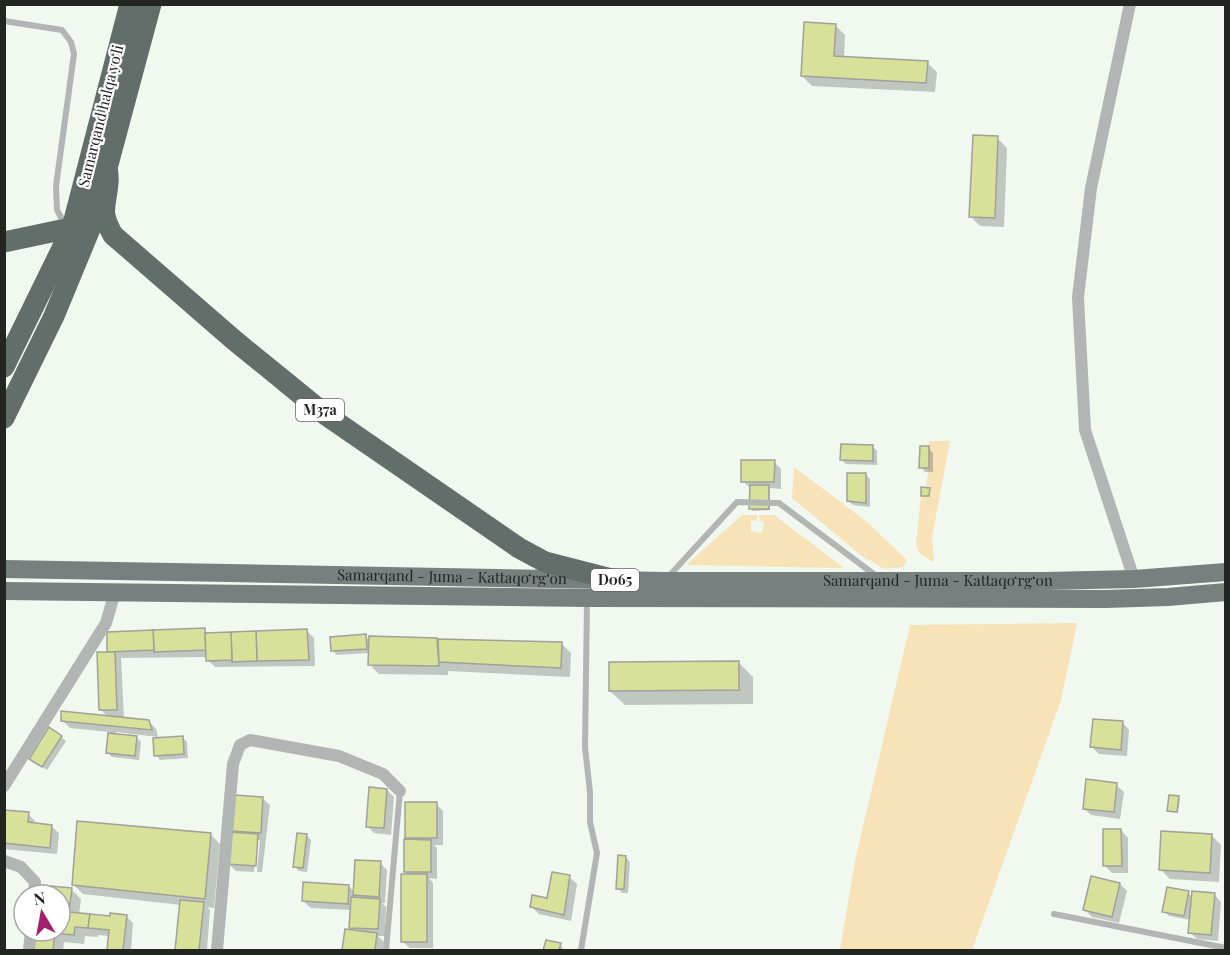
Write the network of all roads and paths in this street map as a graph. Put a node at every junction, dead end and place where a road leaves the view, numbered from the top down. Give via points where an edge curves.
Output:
1 (130, 4) edge
2 (151, 4) edge
3 (1130, 4) edge
4 (4, 21) edge
5 (107, 164) junction
6 (76, 224) junction
7 (4, 242) edge
8 (4, 368) edge
9 (4, 418) edge
10 (4, 569) edge
11 (1226, 572) edge
12 (1134, 579) junction
13 (615, 580) junction
14 (665, 581) junction
15 (883, 581) junction
16 (4, 591) edge
17 (116, 592) junction
18 (1226, 592) edge
19 (588, 598) junction
20 (4, 786) edge
21 (400, 791) joint
22 (5, 863) edge
23 (35, 883) edge
24 (1054, 915) dead end
25 (1226, 948) edge
26 (217, 951) edge
27 (386, 951) edge
28 (580, 951) edge

1 - 6 highway, Samarqand halqa yoʻli
2 - 5 highway, Samarqand halqa yoʻli / M37a
3 - 12 street via 1091,188 1078,297 1085,429
4 - 6 lane via 62,30 71,42 74,54 56,186 57,210
5 - 6 highway, Samarqand halqa yoʻli / M37a
5 - 13 highway, M37a via 103,207 113,235 280,379 326,416 519,548 545,562
6 - 7 highway
6 - 8 highway, Samarqand halqa yoʻli / M37a
6 - 9 highway, Samarqand halqa yoʻli / M37a via 54,316
10 - 13 main road, Samarqand - Juma - Kattaqo‘rg‘on / D065
11 - 12 main road, Samarqand - Juma - Kattaqo‘rg‘on / D065
12 - 15 main road, Samarqand - Juma - Kattaqo‘rg‘on / D065
13 - 14 main road, Samarqand - Juma - Kattaqo‘rg‘on / D065
14 - 15 main road, Samarqand - Juma - Kattaqo‘rg‘on / D065
14 - 15 lane via 737,502 779,503
16 - 17 main road, Samarqand - Juma - Kattaqo‘rg‘on / D065
17 - 19 main road, Samarqand - Juma - Kattaqo‘rg‘on / D065
17 - 20 street via 106,623
18 - 19 main road, Samarqand - Juma - Kattaqo‘rg‘on / D065 via 1106,599
19 - 28 lane via 585,747 590,822 597,853
21 - 26 street via 383,774 339,756 250,740 240,745 233,764
21 - 27 lane
22 - 23 street via 21,867
24 - 25 lane

